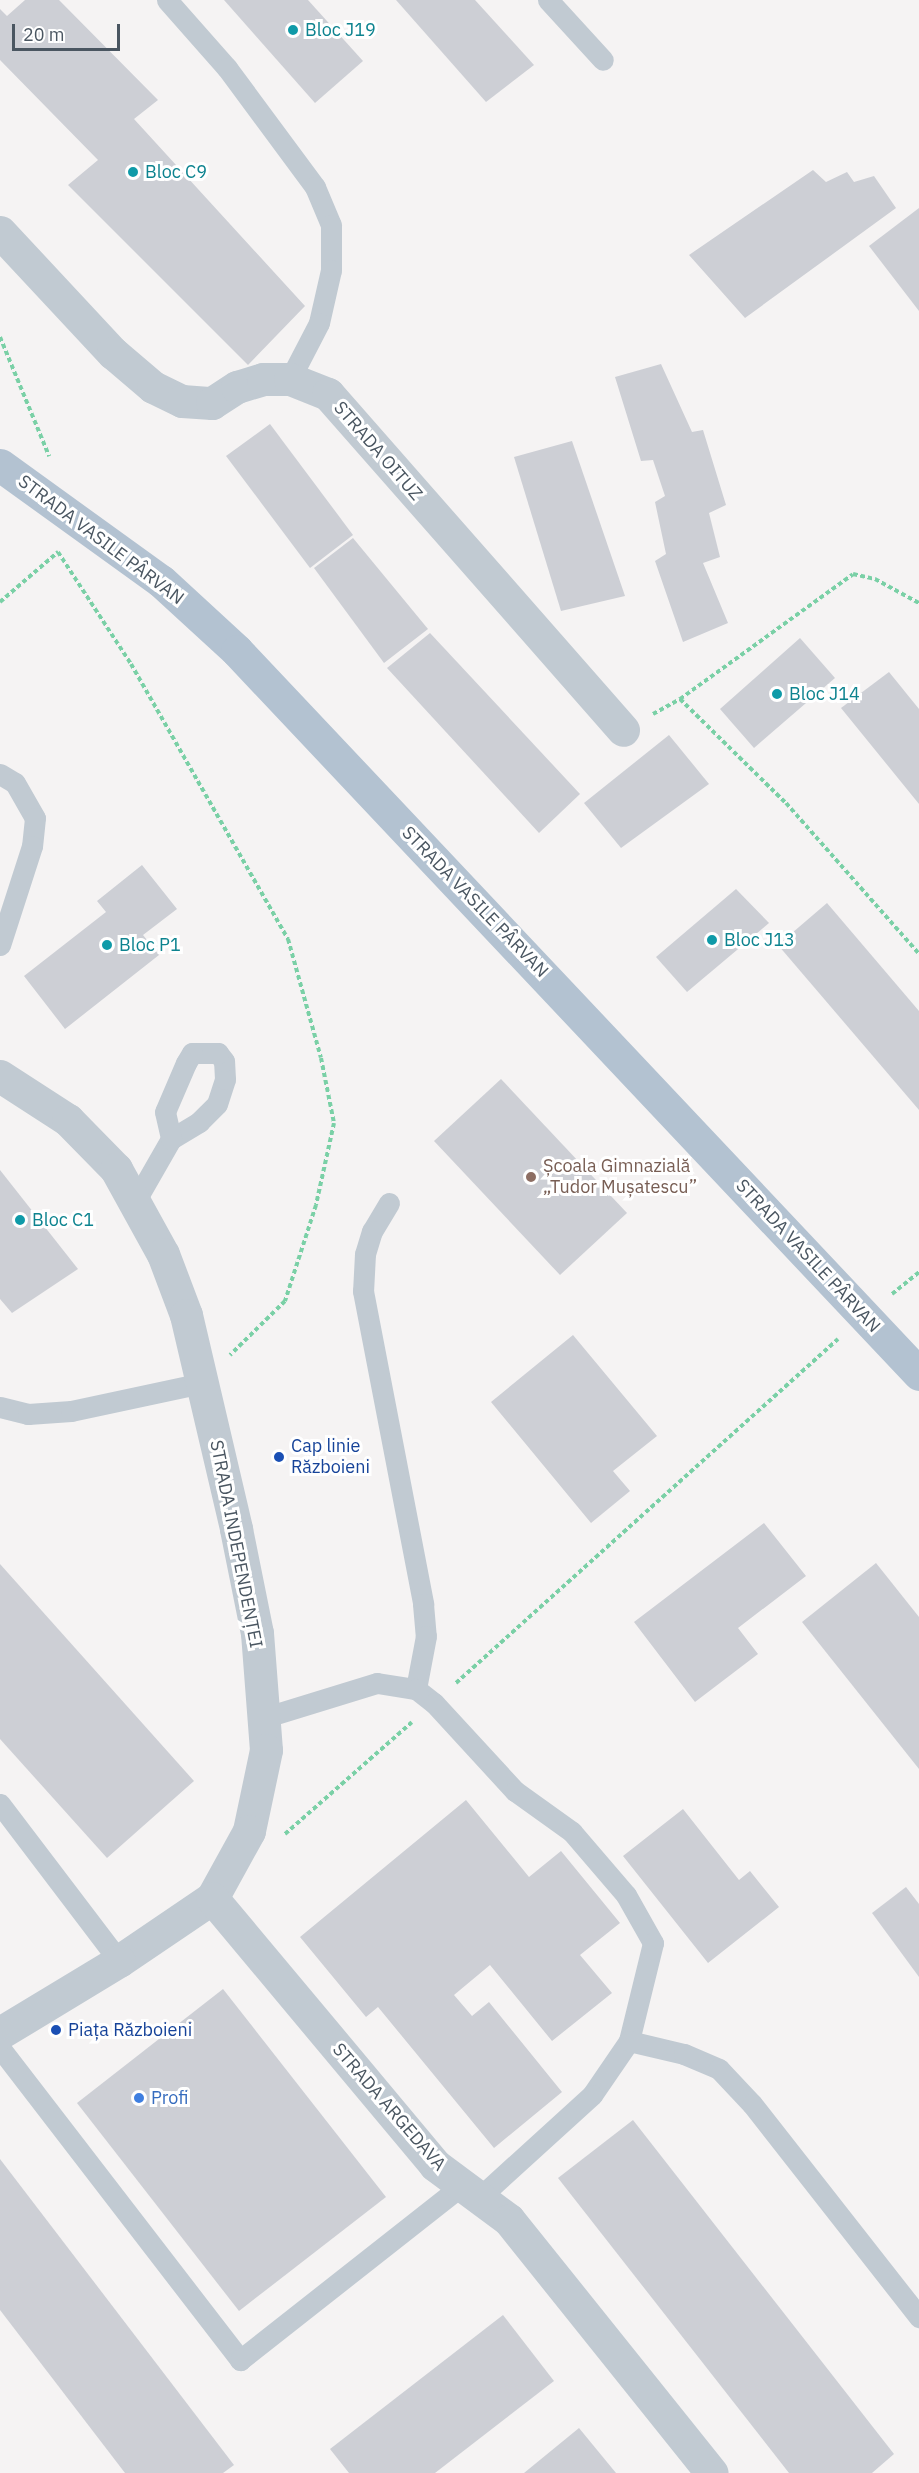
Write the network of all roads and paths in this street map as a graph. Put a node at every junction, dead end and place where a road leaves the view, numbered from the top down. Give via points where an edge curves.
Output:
1 (167, 0) edge
2 (548, 0) edge
3 (603, 60) dead end
4 (0, 232) edge
5 (0, 337) edge
6 (290, 379) junction
7 (51, 459) dead end
8 (0, 465) edge
9 (72, 514) junction
10 (58, 552) junction
11 (0, 602) edge
12 (919, 603) edge
13 (680, 699) junction
14 (623, 730) joint
15 (0, 774) edge
16 (0, 945) edge
17 (919, 954) edge
18 (0, 1076) edge
19 (171, 1139) dead end
20 (136, 1200) junction
21 (389, 1203) dead end
22 (919, 1272) edge
23 (864, 1316) junction
24 (919, 1374) edge
25 (202, 1383) junction
26 (0, 1407) edge
27 (416, 1689) junction
28 (434, 1703) junction
29 (263, 1718) junction
30 (0, 1804) edge
31 (282, 1837) dead end
32 (212, 1898) junction
33 (119, 1960) junction
34 (0, 2033) edge
35 (629, 2041) junction
36 (0, 2048) edge
37 (470, 2192) junction
38 (919, 2317) edge
39 (712, 2473) edge

1 - 6 lane via 227,68 315,187 331,225 331,270 319,324
2 - 3 lane
4 - 6 street, STRADA OITUZ via 113,353 153,387 182,401 212,403 237,387 263,379
5 - 7 path
6 - 14 street, STRADA OITUZ via 328,394
8 - 9 main road, STRADA VASILE PÂRVAN
9 - 10 path
9 - 23 main road, STRADA VASILE PÂRVAN via 161,581 237,651
10 - 11 path
10 - 25 path via 131,664 288,939 321,1058 334,1123 316,1205 285,1301
12 - 13 path via 875,579 853,574
13 - 14 path
13 - 17 path via 786,803
15 - 16 lane via 15,783 35,818 32,846
18 - 20 street, STRADA INDEPENDENȚEI via 68,1120 117,1169
19 - 20 lane
20 - 25 street, STRADA INDEPENDENȚEI via 163,1254 186,1315
21 - 27 lane via 372,1231 365,1254 363,1291 423,1604 426,1636
22 - 23 path
23 - 24 main road, STRADA VASILE PÂRVAN
23 - 28 path
25 - 26 lane via 70,1411 28,1414
25 - 29 street, STRADA INDEPENDENȚEI via 256,1633
27 - 28 lane
27 - 29 lane via 377,1683
28 - 31 path
28 - 35 lane via 515,1791 572,1833 631,1903 653,1943
29 - 32 street, STRADA INDEPENDENȚEI via 266,1750 249,1831
30 - 33 lane
32 - 33 street, STRADA INDEPENDENȚEI
32 - 37 street, STRADA ARGEDAVA via 435,2165
33 - 34 street, STRADA INDEPENDENȚEI
35 - 37 lane via 592,2095
35 - 38 lane via 684,2054 719,2069 752,2104
36 - 37 lane via 240,2360
37 - 39 street, STRADA ARGEDAVA via 509,2220

